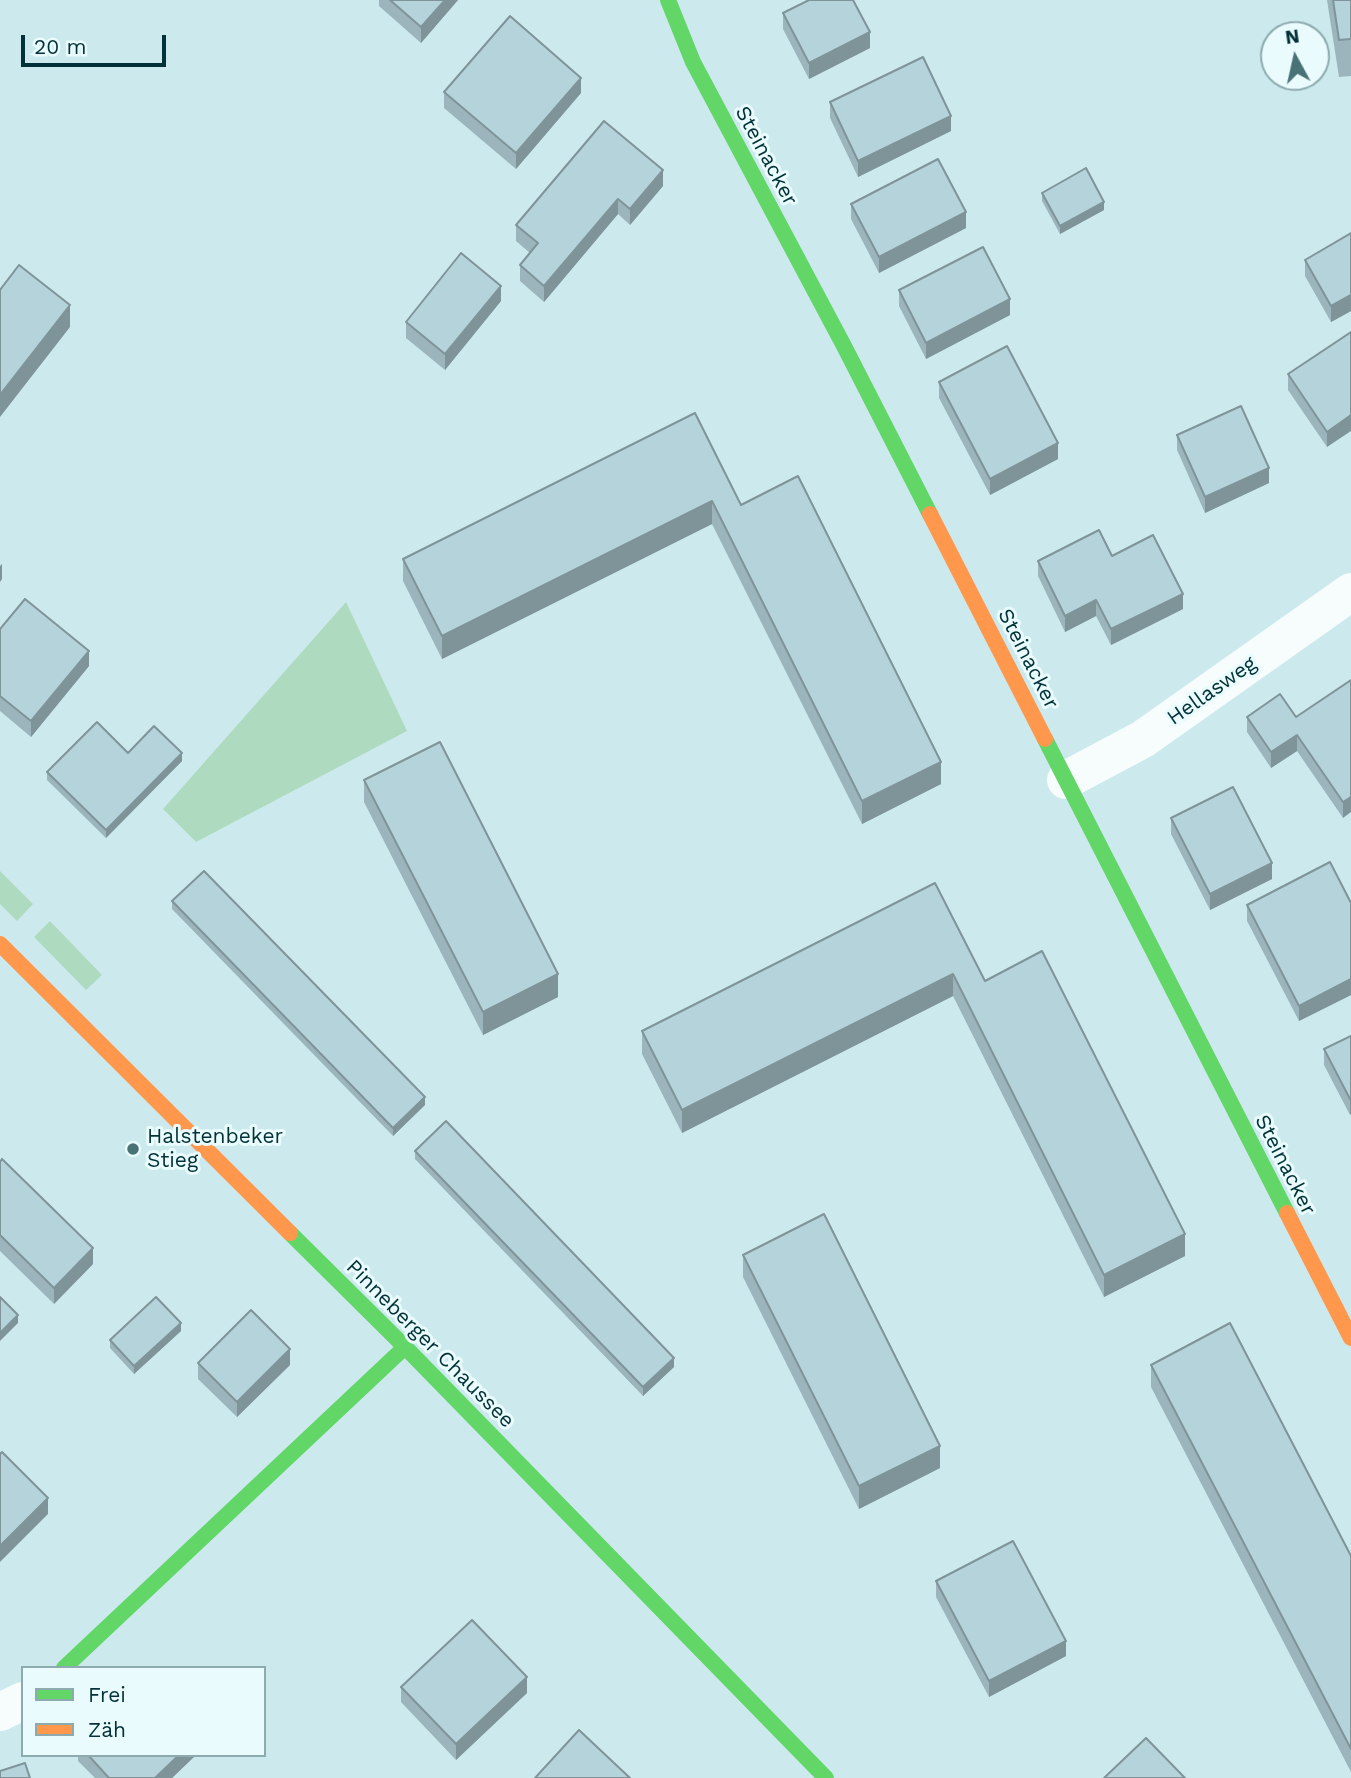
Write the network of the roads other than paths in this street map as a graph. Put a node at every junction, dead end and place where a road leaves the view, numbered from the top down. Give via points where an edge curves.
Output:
1 (668, 0) edge
2 (1351, 592) edge
3 (1066, 780) junction
4 (0, 944) edge
5 (1351, 1338) edge
6 (405, 1347) junction
7 (66, 1666) edge
8 (21, 1703) edge
9 (0, 1712) edge
10 (826, 1778) edge

1 - 3 street, Steinacker via 692,62 844,346
2 - 3 street, Hellasweg via 1143,740
3 - 5 street, Steinacker
4 - 6 street, Pinneberger Chaussee
6 - 7 street
6 - 10 street, Pinneberger Chaussee
8 - 9 street

